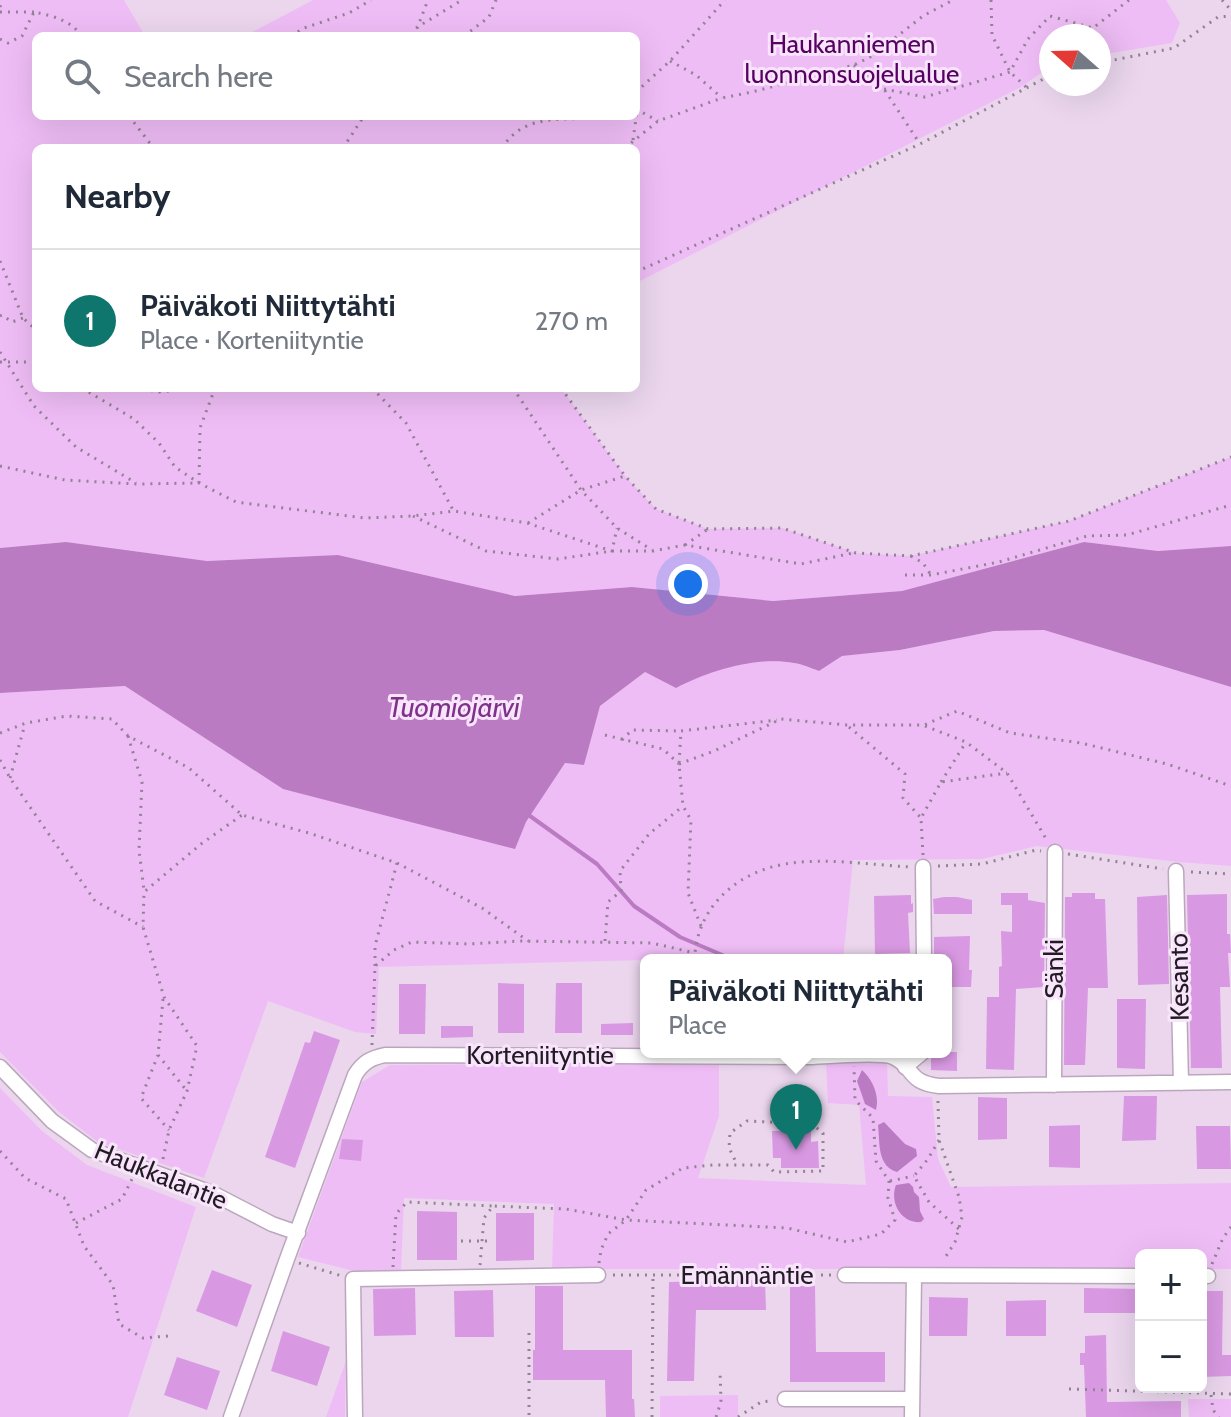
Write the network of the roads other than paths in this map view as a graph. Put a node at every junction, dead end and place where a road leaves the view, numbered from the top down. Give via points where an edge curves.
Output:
1 (1055, 852) road end
2 (923, 867) road end
3 (1176, 871) road end
4 (924, 954) edge
5 (640, 1056) edge
6 (895, 1058) edge
7 (916, 1058) edge
8 (0, 1067) edge
9 (905, 1067) junction
10 (1231, 1082) edge
11 (1181, 1083) junction
12 (1054, 1085) junction
13 (298, 1233) junction
14 (598, 1275) road end
15 (845, 1275) road end
16 (914, 1276) junction
17 (1135, 1276) edge
18 (785, 1399) road end
19 (912, 1399) junction
20 (231, 1417) edge
21 (355, 1417) edge
22 (912, 1417) edge

1 - 12 street, Sänki
2 - 4 street
3 - 11 street, Kesanto
5 - 13 street, Korteniityntie via 372,1057 355,1075
6 - 9 street, Korteniityntie
7 - 9 street
8 - 13 street, Haukkalantie via 52,1121 92,1150 212,1193
9 - 12 street, Korteniityntie via 927,1085
10 - 11 street, Korteniityntie
11 - 12 street, Korteniityntie
13 - 20 street, Korteniityntie
14 - 21 street via 353,1279
15 - 16 street, Emännäntie
16 - 17 street, Emännäntie
16 - 19 street
18 - 19 street
19 - 22 street

